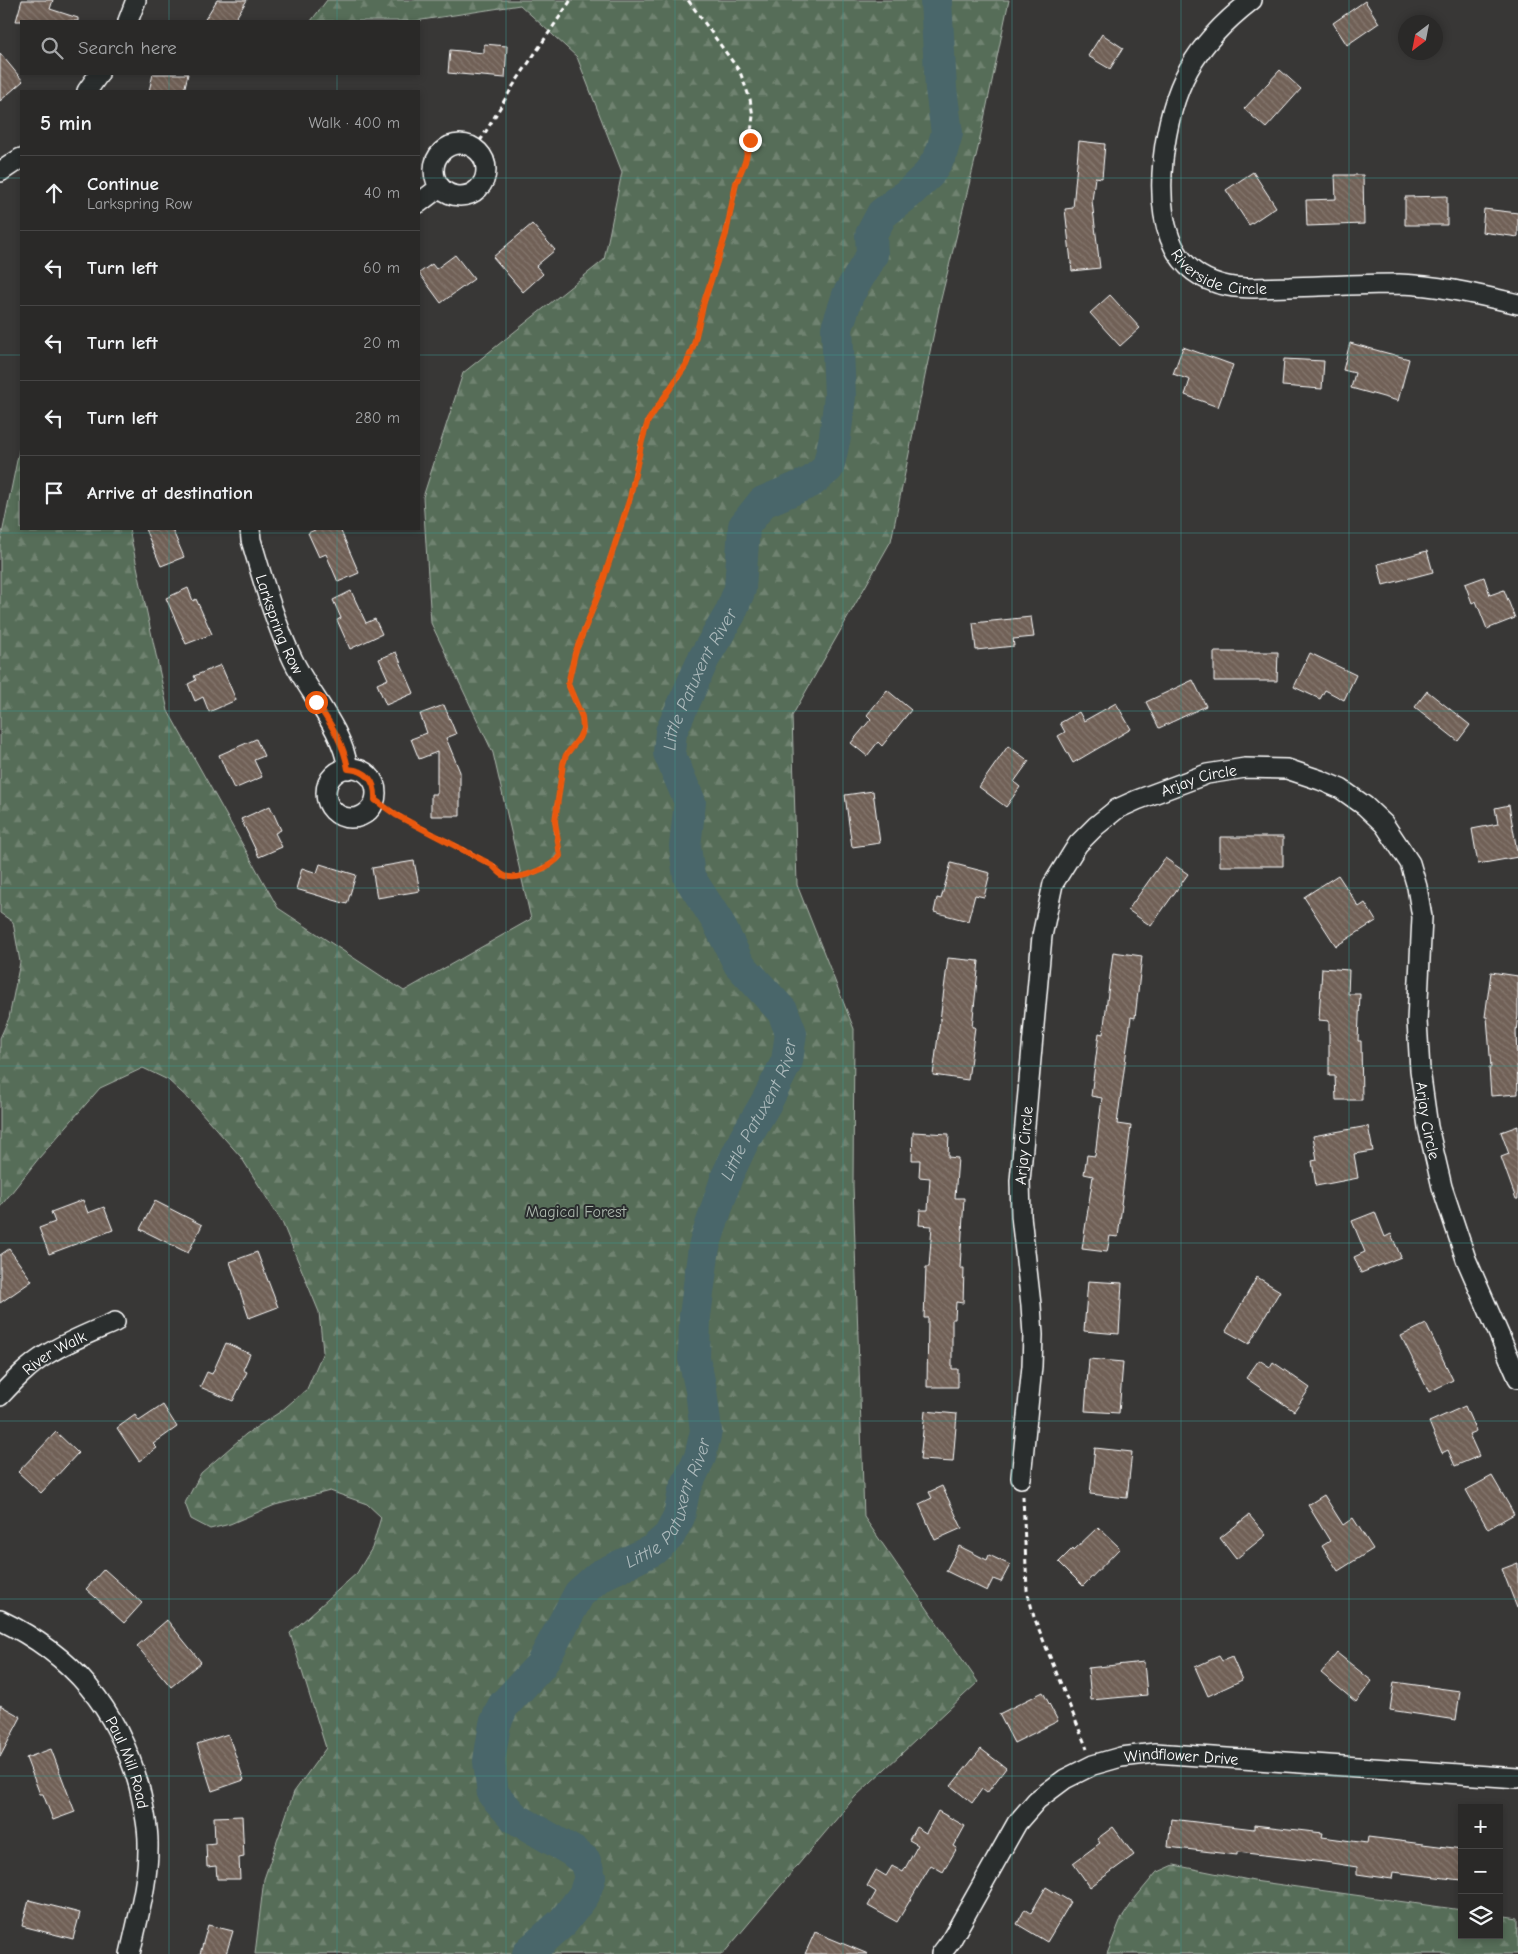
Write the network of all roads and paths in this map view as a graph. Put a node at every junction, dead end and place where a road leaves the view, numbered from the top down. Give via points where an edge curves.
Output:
1 (136, 0) edge
2 (571, 0) edge
3 (688, 0) edge
4 (1252, 0) edge
5 (128, 20) edge
6 (98, 75) edge
7 (88, 90) edge
8 (474, 148) junction
9 (20, 159) edge
10 (0, 172) edge
11 (440, 187) junction
12 (420, 202) edge
13 (1518, 304) edge
14 (250, 530) edge
15 (348, 769) junction
16 (375, 800) junction
17 (116, 1322) dead end
18 (1518, 1378) edge
19 (0, 1396) edge
20 (1021, 1478) joint
21 (0, 1620) edge
22 (1093, 1765) junction
23 (1518, 1778) edge
24 (130, 1954) edge
25 (942, 1954) edge

1 - 5 street
2 - 8 path
3 - 16 path via 740,72 753,116 750,140 694,344 686,365 648,421 630,498 598,596 575,653 568,684 582,717 583,729 563,764 555,821 560,856 548,866 513,877 506,876
4 - 13 street, Riverside Circle via 1208,40 1187,70 1175,99 1166,132 1162,209 1176,252 1191,269 1209,280 1229,286 1400,284 1454,290
6 - 7 street
8 - 11 street via 462,144 440,153 435,162 434,176
8 - 11 street via 482,157 486,171 475,192 451,195
9 - 10 street
11 - 12 street
14 - 15 street, Larkspring Row via 276,622 293,661 339,737
15 - 16 street via 367,774 374,786
15 - 16 street via 335,774 328,783 328,803 334,812 355,818 365,814
17 - 19 street, River Walk via 45,1355
18 - 20 street, Arjay Circle via 1466,1259 1442,1188 1428,1127 1417,1021 1422,917 1410,862 1384,824 1365,806 1320,780 1287,769 1245,768 1207,774 1117,809 1096,826 1065,863 1047,908 1020,1181 1032,1335
20 - 22 path via 1027,1590 1034,1617
21 - 24 street, Paul Mill Road via 43,1644 73,1669 102,1702 134,1769 144,1806 148,1841 146,1881
22 - 23 street, Windflower Drive via 1121,1757 1155,1753
22 - 25 street, Windflower Drive via 1065,1778 1037,1800 1017,1824

